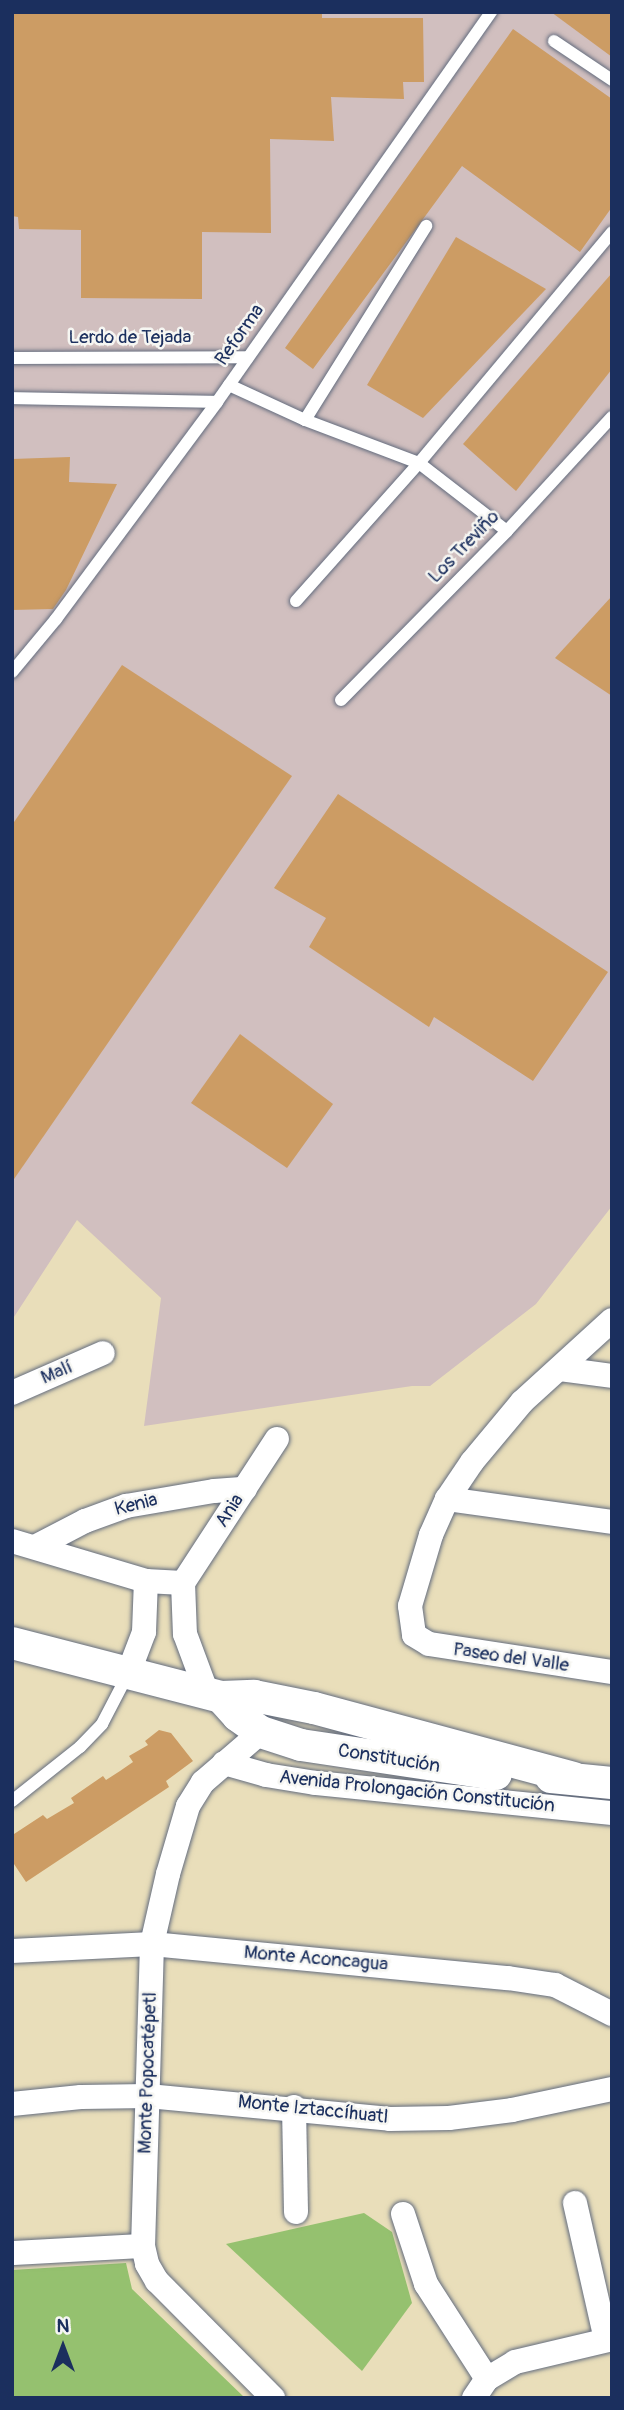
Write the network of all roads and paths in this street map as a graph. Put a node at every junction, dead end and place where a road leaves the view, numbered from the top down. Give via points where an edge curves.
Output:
1 (491, 12) edge
2 (554, 41) dead end
3 (612, 80) edge
4 (426, 226) dead end
5 (612, 232) edge
6 (248, 357) junction
7 (12, 358) edge
8 (229, 385) junction
9 (12, 398) edge
10 (217, 402) junction
11 (612, 417) edge
12 (305, 420) junction
13 (419, 463) junction
14 (507, 531) junction
15 (296, 601) dead end
16 (12, 672) edge
17 (341, 700) dead end
18 (612, 1320) edge
19 (103, 1353) dead end
20 (559, 1369) junction
21 (612, 1376) edge
22 (12, 1392) edge
23 (277, 1439) dead end
24 (245, 1489) junction
25 (447, 1499) junction
26 (612, 1522) edge
27 (24, 1544) edge
28 (146, 1581) junction
29 (183, 1583) junction
30 (144, 1632) junction
31 (185, 1634) junction
32 (12, 1643) edge
33 (612, 1672) edge
34 (128, 1674) junction
35 (214, 1695) junction
36 (261, 1732) junction
37 (224, 1763) junction
38 (573, 1778) junction
39 (612, 1783) edge
40 (12, 1801) edge
41 (612, 1813) edge
42 (152, 1944) junction
43 (12, 1951) edge
44 (612, 2014) edge
45 (612, 2089) edge
46 (148, 2096) junction
47 (12, 2104) edge
48 (294, 2107) junction
49 (575, 2203) dead end
50 (296, 2212) dead end
51 (403, 2214) dead end
52 (143, 2246) junction
53 (12, 2253) edge
54 (609, 2339) edge
55 (480, 2388) edge
56 (273, 2398) edge

1 - 6 lane, Reforma
2 - 3 lane
4 - 12 lane
5 - 13 lane
6 - 7 lane, Lerdo de Tejada
6 - 8 lane, Reforma
8 - 10 lane, Reforma
8 - 12 lane
9 - 10 lane
10 - 16 lane, Reforma
11 - 14 lane, Los Treviño
12 - 13 lane
13 - 14 lane
13 - 15 lane
14 - 17 lane, Los Treviño
18 - 20 street
19 - 22 street, Malí
20 - 21 street
20 - 25 street via 522,1402
23 - 24 street, Ania
24 - 27 street, Kenia via 126,1506
24 - 29 street, Ania
25 - 26 street
25 - 33 street, Paseo del Valle via 410,1606 414,1635 441,1648
27 - 28 street
28 - 29 street
28 - 30 street
29 - 31 street
30 - 31 street
30 - 34 street
31 - 35 street
32 - 34 street, Constitución
34 - 35 street, Constitución
34 - 40 lane via 102,1724
35 - 36 street, Constitución
35 - 38 street, Constitución via 254,1696 314,1708
36 - 37 street, Monte Popocatépetl
36 - 38 street, Constitución via 301,1745 430,1766
37 - 41 street, Avenida Prolongación Constitución via 316,1783
37 - 42 street, Monte Popocatépetl via 203,1782 188,1806
38 - 39 street, Constitución
42 - 43 street, Monte Aconcagua
42 - 44 street, Monte Aconcagua via 555,1984
42 - 46 street, Monte Popocatépetl
45 - 48 street, Monte Iztaccíhuatl via 449,2118 390,2119
46 - 47 street, Monte Iztaccíhuatl via 81,2096
46 - 48 street, Monte Iztaccíhuatl
46 - 52 street, Monte Popocatépetl
48 - 50 street
49 - 54 street
51 - 55 street via 426,2284
52 - 53 street
52 - 56 street, Monte Popocatépetl via 157,2281
54 - 55 street via 515,2362

